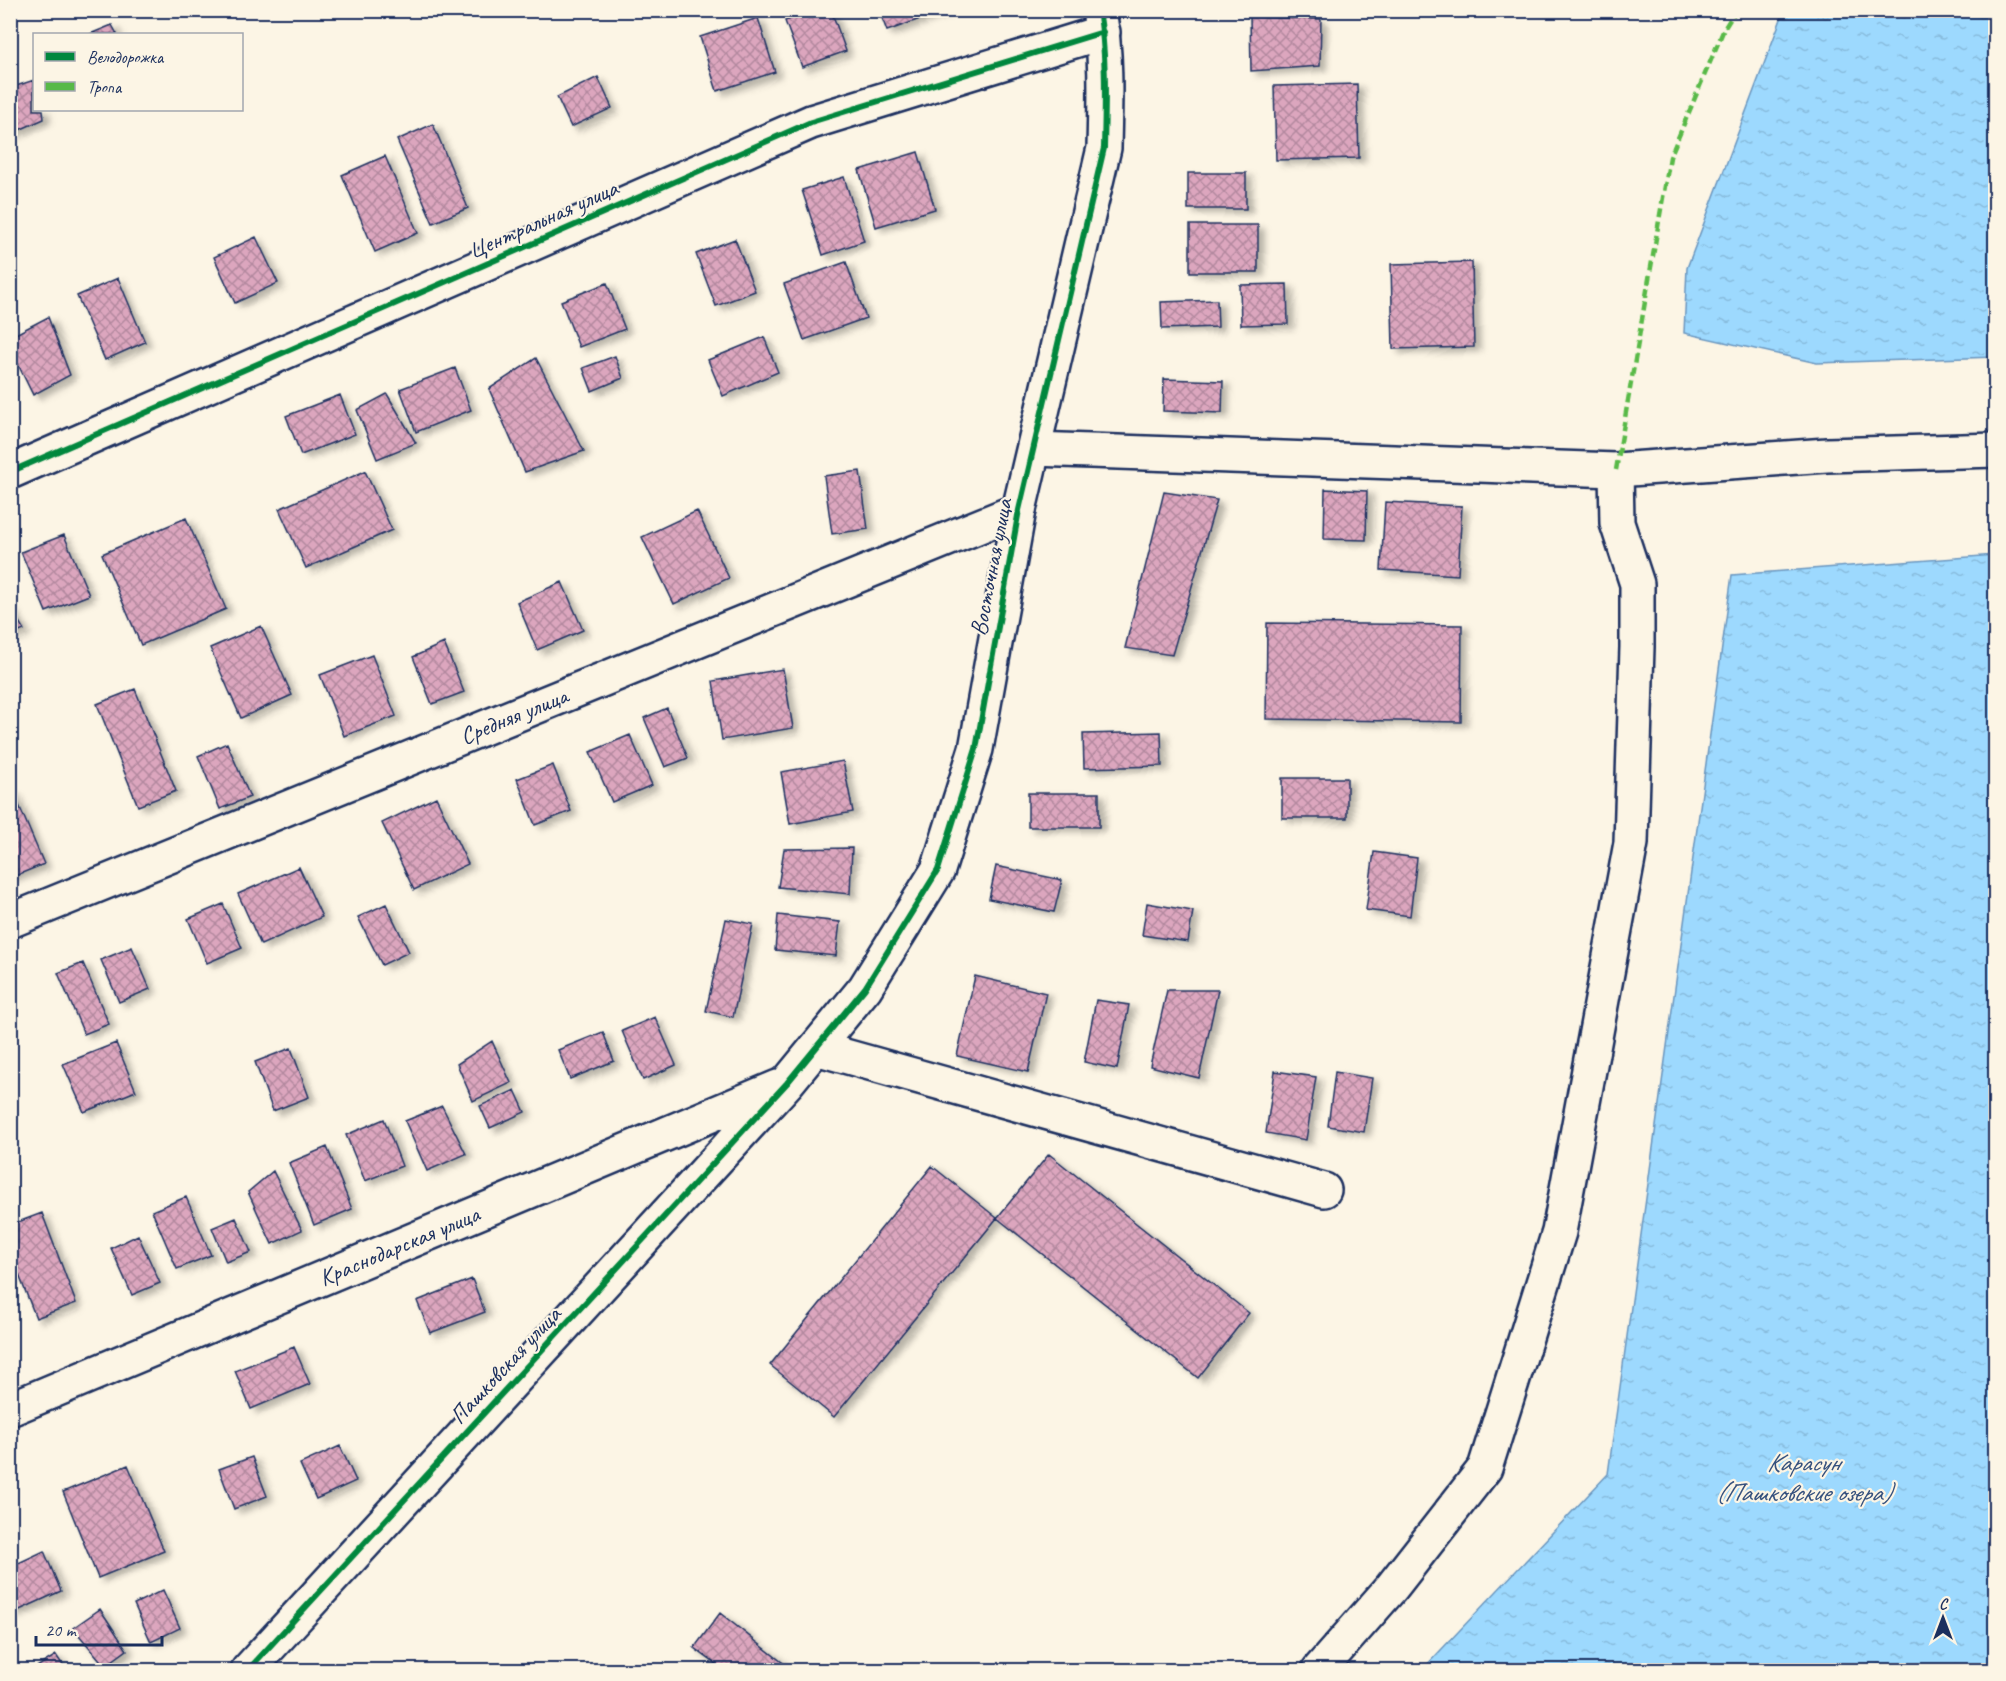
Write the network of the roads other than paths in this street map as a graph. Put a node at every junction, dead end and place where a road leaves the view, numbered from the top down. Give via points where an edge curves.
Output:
1 (1101, 21) edge
2 (1034, 449) junction
3 (1995, 450) edge
4 (1616, 470) junction
5 (10, 472) edge
6 (1019, 510) junction
7 (10, 921) edge
8 (816, 1048) junction
9 (787, 1083) junction
10 (1324, 1191) dead end
11 (10, 1409) edge
12 (248, 1671) edge
13 (1319, 1671) edge

1 - 2 street, Восточная улица via 1106,88 1104,148
1 - 5 street, Центральная улица via 811,122
2 - 4 street
2 - 6 street, Восточная улица
3 - 4 street via 1827,455
4 - 13 street via 1617,523 1637,584 1631,843 1559,1232 1485,1468 1392,1587
6 - 7 street, Средняя улица
6 - 8 street, Восточная улица via 976,749 938,870 866,988
8 - 9 street, Восточная улица
8 - 10 street
9 - 11 street, Краснодарская улица
9 - 12 street, Пашковская улица

